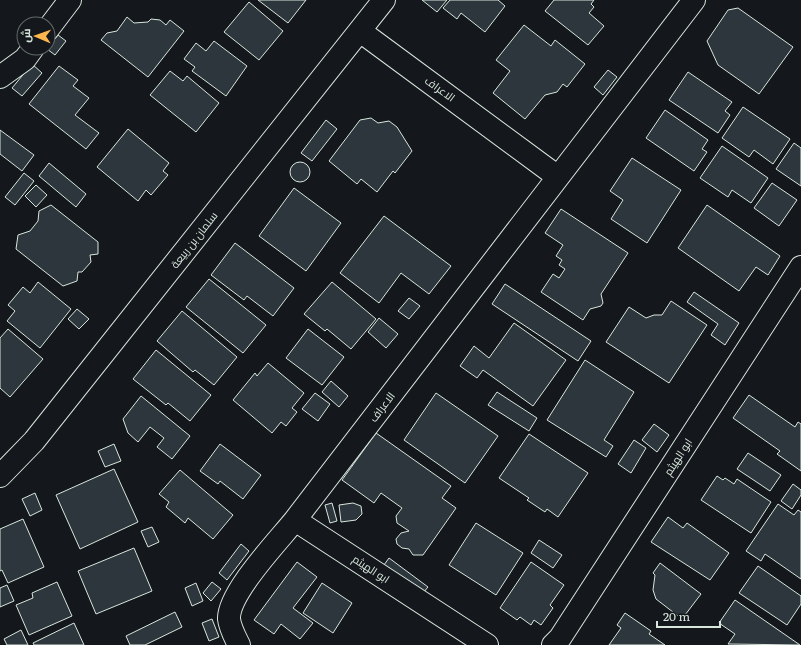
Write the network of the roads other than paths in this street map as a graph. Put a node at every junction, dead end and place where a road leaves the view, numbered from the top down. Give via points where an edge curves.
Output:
1 (70, 0) edge
2 (384, 0) edge
3 (694, 0) edge
4 (56, 18) edge
5 (360, 31) junction
6 (27, 56) edge
7 (0, 77) edge
8 (558, 177) junction
9 (801, 267) edge
10 (0, 476) edge
11 (296, 520) junction
12 (238, 645) edge
13 (487, 645) edge
14 (554, 645) edge

1 - 4 street
2 - 5 street, سلمان بن ربيعة
3 - 8 street, الاعراف
5 - 8 street, الاعراف
5 - 10 street, سلمان بن ربيعة via 34,441
6 - 7 street
8 - 11 street, الاعراف
9 - 14 street, ابو الهيثم
11 - 12 street, الاعراف via 237,594 229,619
11 - 13 street, ابو الهيثم

